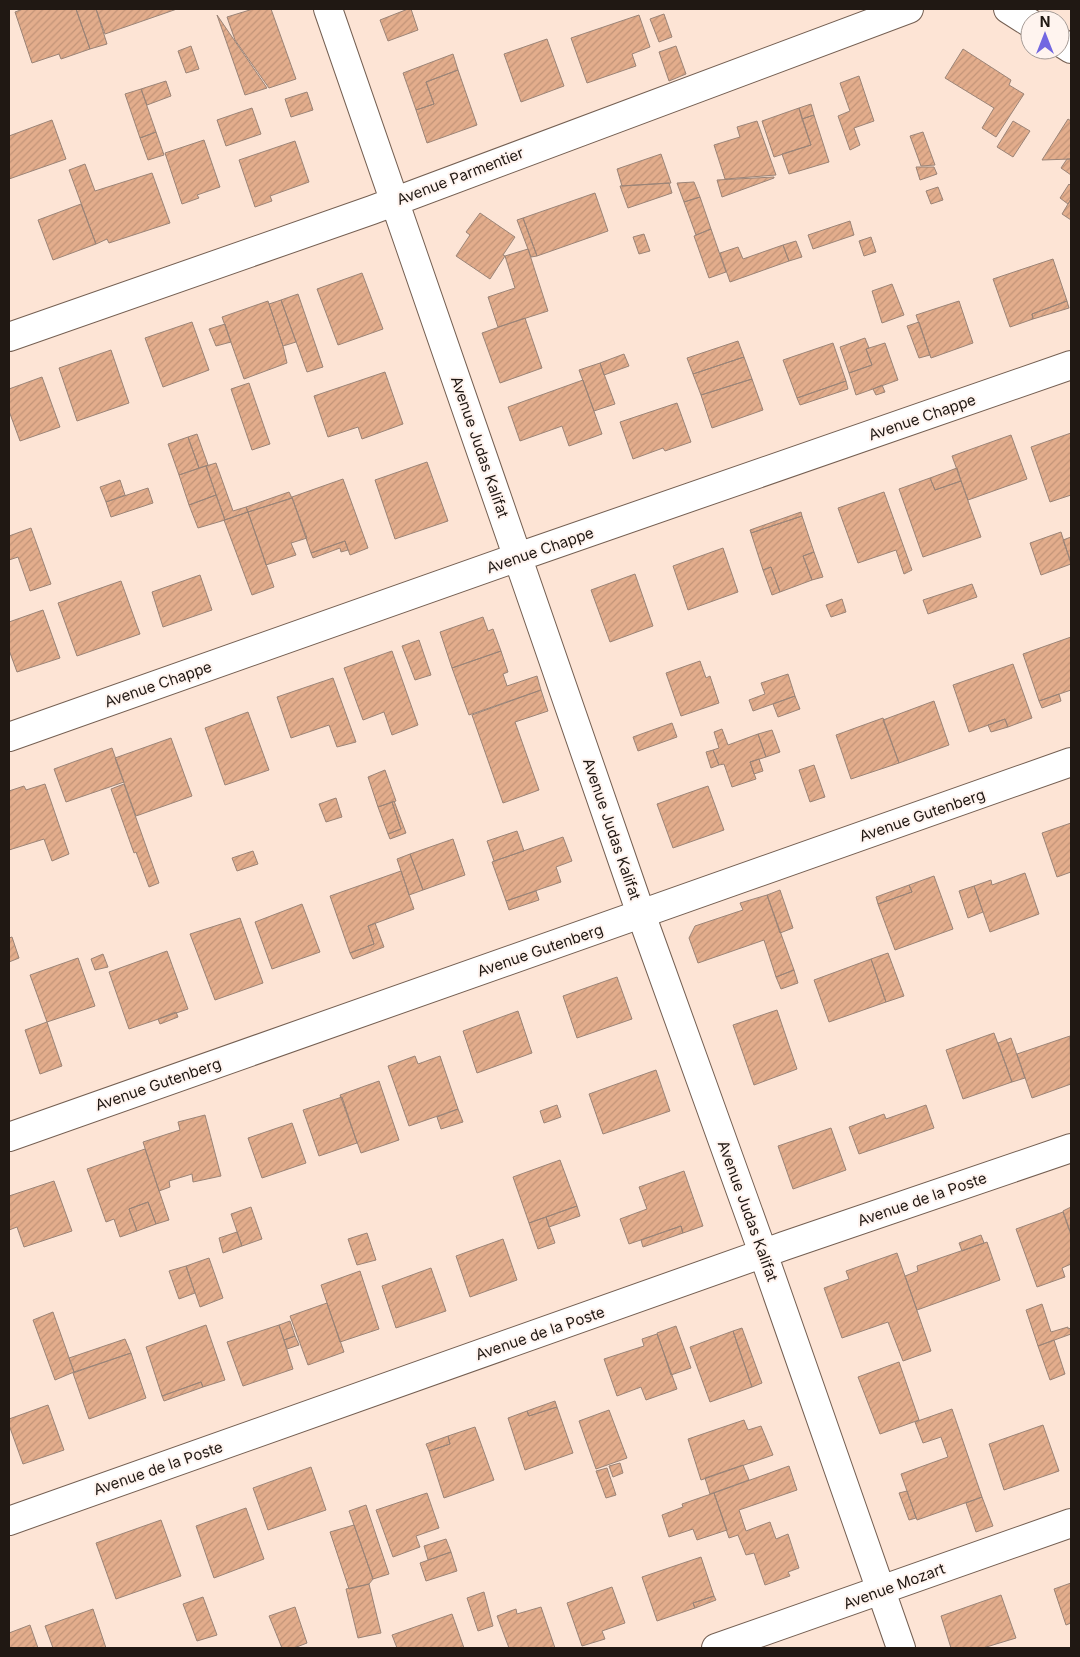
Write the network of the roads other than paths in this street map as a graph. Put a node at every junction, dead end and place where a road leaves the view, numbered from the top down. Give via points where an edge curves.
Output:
1 (328, 9) edge
2 (909, 9) edge
3 (1008, 9) edge
4 (1020, 17) edge
5 (395, 200) junction
6 (9, 337) edge
7 (1071, 365) edge
8 (518, 557) junction
9 (9, 737) edge
10 (1071, 762) edge
11 (641, 914) junction
12 (9, 1137) edge
13 (1071, 1148) edge
14 (763, 1254) junction
15 (9, 1521) edge
16 (1071, 1523) edge
17 (881, 1591) junction
18 (716, 1648) edge
19 (901, 1648) edge

1 - 5 street, Avenue Judas Kalifat
2 - 5 street, Avenue Parmentier
3 - 4 street
5 - 6 street, Avenue Parmentier
5 - 8 street, Avenue Judas Kalifat
7 - 8 street, Avenue Chappe
8 - 9 street, Avenue Chappe
8 - 11 street, Avenue Judas Kalifat
10 - 11 street, Avenue Gutenberg
11 - 12 street, Avenue Gutenberg
11 - 14 street, Avenue Judas Kalifat
13 - 14 street, Avenue de la Poste
14 - 15 street, Avenue de la Poste
14 - 17 street, Avenue Judas Kalifat
16 - 17 street, Avenue Mozart
17 - 18 street, Avenue Mozart
17 - 19 street, Avenue Judas Kalifat

